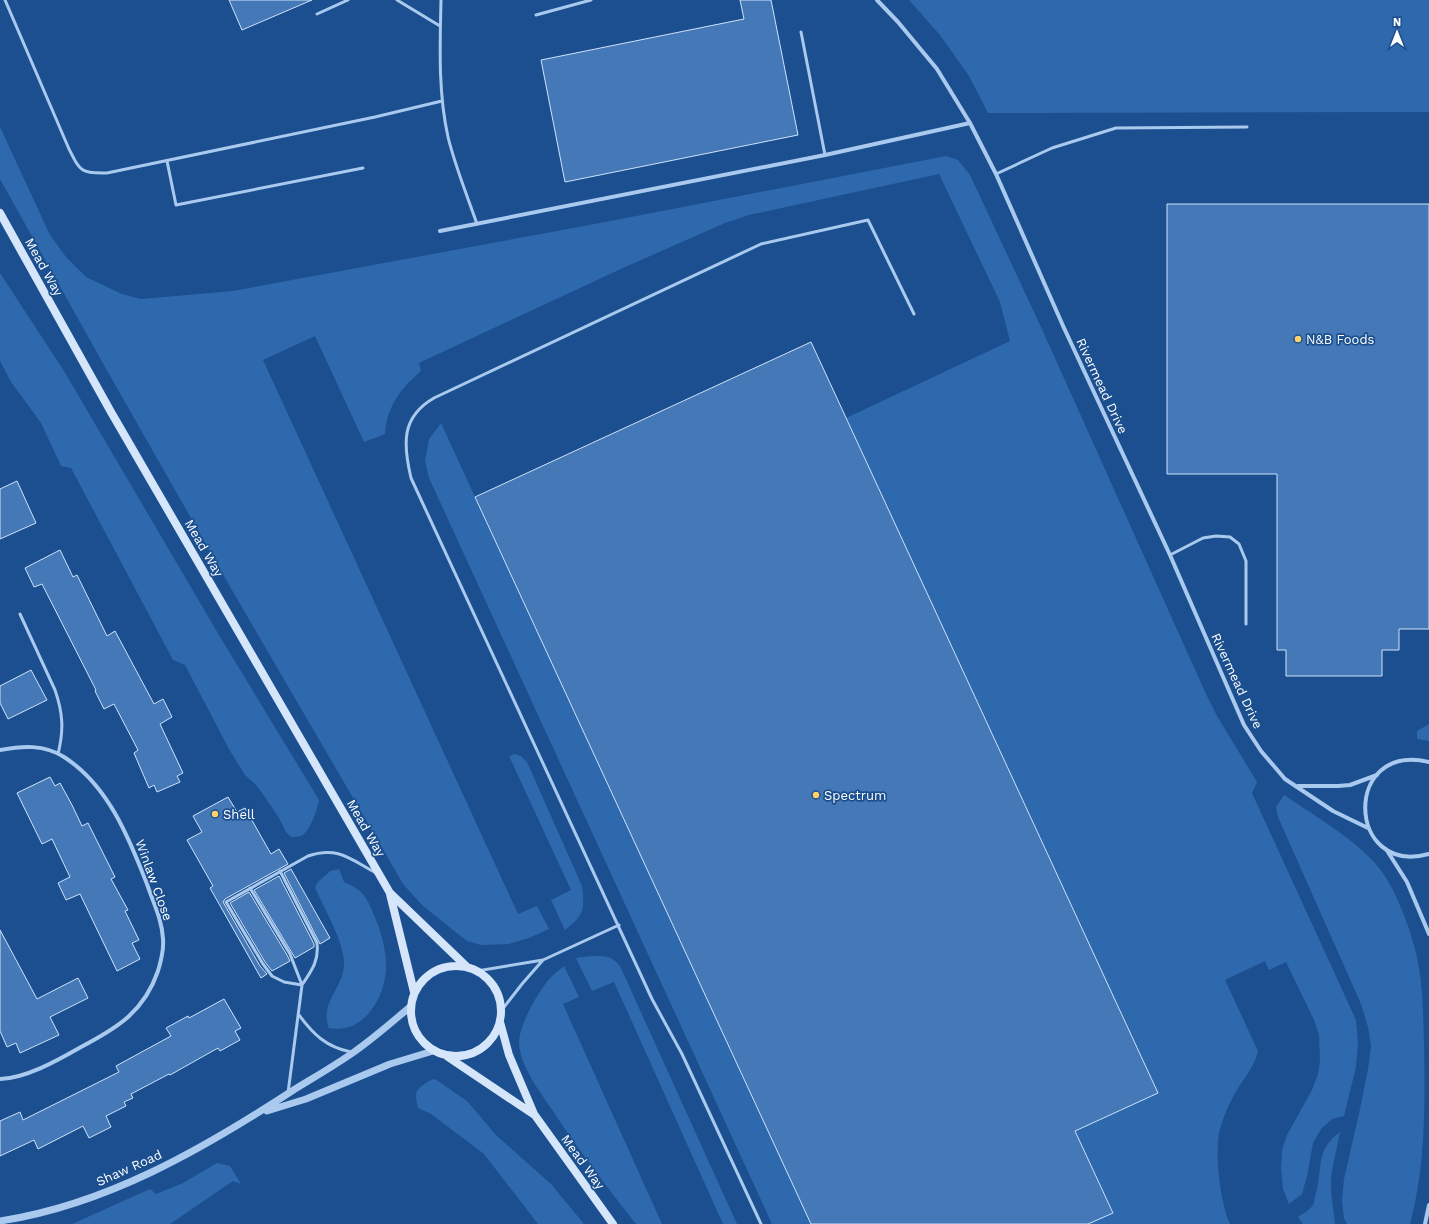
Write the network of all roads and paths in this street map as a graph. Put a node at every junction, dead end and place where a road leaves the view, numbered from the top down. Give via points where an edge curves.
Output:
1 (5, 0) edge
2 (348, 0) edge
3 (397, 0) edge
4 (441, 0) edge
5 (590, 0) edge
6 (877, 0) edge
7 (317, 14) dead end
8 (536, 15) dead end
9 (440, 26) junction
10 (801, 32) dead end
11 (442, 101) junction
12 (970, 123) junction
13 (1247, 127) dead end
14 (826, 155) junction
15 (166, 161) junction
16 (363, 168) dead end
17 (996, 174) junction
18 (0, 213) edge
19 (477, 224) junction
20 (440, 231) dead end
21 (914, 314) dead end
22 (1170, 555) junction
23 (20, 614) dead end
24 (1246, 624) dead end
25 (0, 750) edge
26 (58, 754) junction
27 (1429, 762) edge
28 (1377, 775) junction
29 (1298, 786) junction
30 (1368, 828) junction
31 (1384, 848) junction
32 (1429, 854) edge
33 (280, 871) junction
34 (380, 875) junction
35 (250, 888) junction
36 (390, 893) junction
37 (619, 925) junction
38 (1429, 934) edge
39 (543, 960) junction
40 (467, 967) junction
41 (476, 971) junction
42 (302, 985) junction
43 (414, 992) junction
44 (410, 1006) junction
45 (501, 1011) junction
46 (299, 1015) junction
47 (500, 1022) junction
48 (433, 1050) junction
49 (353, 1053) junction
50 (446, 1055) junction
51 (0, 1079) edge
52 (287, 1094) junction
53 (259, 1113) junction
54 (534, 1114) junction
55 (1429, 1205) edge
56 (4, 1222) edge
57 (613, 1224) edge
58 (761, 1224) edge
59 (1425, 1224) edge

1 - 15 lane via 77,166 84,172 107,173
2 - 7 lane
3 - 9 lane
4 - 9 lane
5 - 8 lane
6 - 12 street, Rivermead Drive via 937,69
9 - 11 lane
10 - 14 lane
11 - 15 lane
11 - 19 lane via 448,137
12 - 14 street
12 - 17 street, Rivermead Drive
13 - 17 lane via 1116,128 1052,148
14 - 19 street
15 - 16 lane via 176,205
17 - 22 street, Rivermead Drive via 1064,328
18 - 34 main road, Mead Way via 111,412
19 - 20 street
21 - 37 lane via 868,220 769,242 434,398 416,412 408,427 405,444 411,478
22 - 24 lane via 1204,538 1216,536 1230,537 1239,544 1246,561
22 - 29 street, Rivermead Drive via 1244,725 1261,751 1285,778
23 - 26 lane via 58,700 63,727
25 - 26 street, Winlaw Close via 35,747
26 - 51 street, Winlaw Close via 93,783 122,826 160,920 163,939 161,961 145,998 130,1016 111,1031 31,1072
27 - 28 street via 1418,759 1396,762
28 - 29 street via 1338,786
28 - 30 street via 1367,791 1365,800 1365,819
29 - 30 street, Rivermead Drive via 1333,811
30 - 31 street
31 - 32 street via 1406,856
31 - 38 street via 1407,882
33 - 34 lane via 308,856 334,852
33 - 35 lane
33 - 42 lane via 317,943 317,959
34 - 36 main road, Mead Way
35 - 42 lane via 290,954
35 - 42 lane via 226,902 272,976 284,982
36 - 40 main road, Mead Way
36 - 43 main road, Mead Way
37 - 39 lane
37 - 58 lane
39 - 41 lane
39 - 45 lane
40 - 41 main road
40 - 43 main road via 454,966 432,972 422,980
41 - 45 main road via 488,979 495,989
42 - 46 lane
43 - 44 main road
44 - 48 main road via 411,1021 417,1035
44 - 49 street, Shaw Road
45 - 47 main road
46 - 49 lane via 315,1035 338,1050
46 - 52 lane
47 - 50 main road via 494,1036 484,1047 470,1054
47 - 54 main road, Mead Way via 509,1055
48 - 50 main road
48 - 53 street, Shaw Road via 390,1064 306,1099
49 - 52 street, Shaw Road
50 - 54 main road, Mead Way
52 - 53 street, Shaw Road
53 - 56 street, Shaw Road via 191,1152 118,1187 56,1209
54 - 57 main road, Mead Way
55 - 59 street

